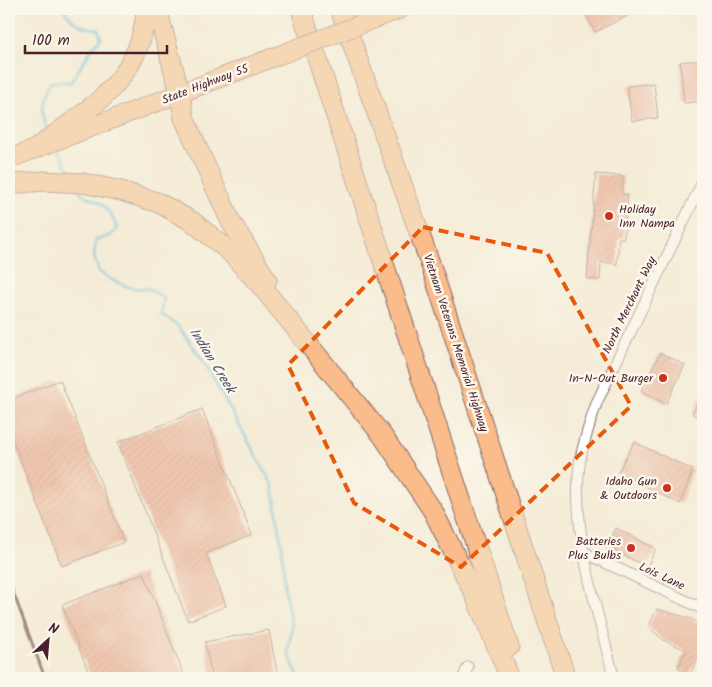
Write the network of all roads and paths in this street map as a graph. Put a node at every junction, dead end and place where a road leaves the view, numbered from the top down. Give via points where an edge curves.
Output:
1 (146, 9) edge
2 (158, 9) edge
3 (301, 9) edge
4 (340, 9) edge
5 (401, 9) edge
6 (180, 93) junction
7 (38, 147) junction
8 (9, 159) edge
9 (703, 181) edge
10 (9, 184) edge
11 (382, 435) junction
12 (583, 552) junction
13 (703, 609) edge
14 (468, 667) dead end
15 (463, 678) edge
16 (510, 678) edge
17 (519, 678) edge
18 (566, 678) edge
19 (614, 678) edge

1 - 7 highway via 138,49 128,70 110,92
2 - 6 highway
3 - 17 highway
4 - 18 highway, Vietnam Veterans Memorial Highway via 430,263
5 - 6 highway, State Highway 55, bridge
6 - 7 highway, State Highway 55
6 - 11 highway via 184,118 231,222 267,282
7 - 8 highway, State Highway 55
9 - 12 street, North Merchant Way via 597,402 586,434 580,463 578,505
10 - 11 highway via 44,181 83,183 122,191 159,203 193,222 229,251 261,286
11 - 16 highway via 433,511 474,593
12 - 13 street, Lois Lane
12 - 19 street, North Merchant Way
14 - 15 street

